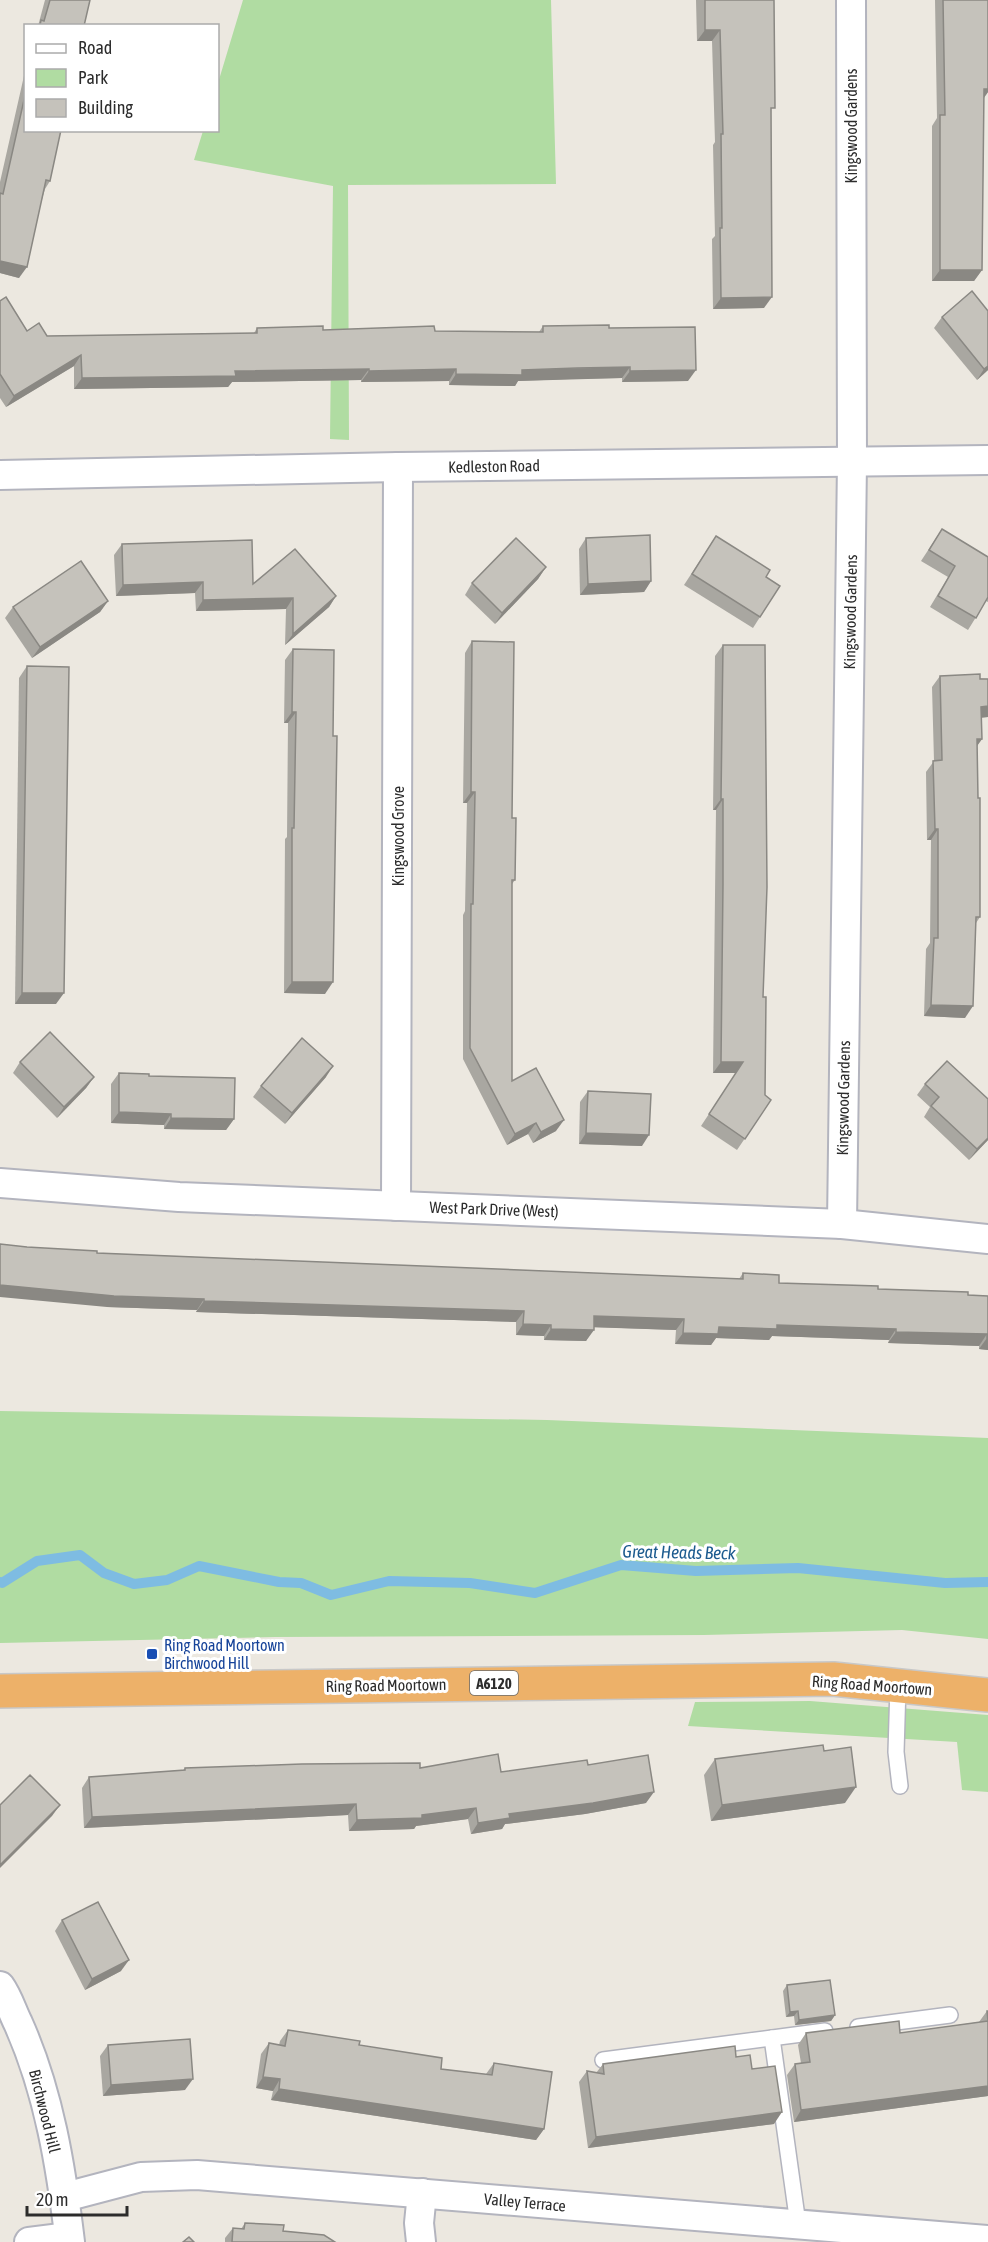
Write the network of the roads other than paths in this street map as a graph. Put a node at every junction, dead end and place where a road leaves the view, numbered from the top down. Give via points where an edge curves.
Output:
1 (851, 0) edge
2 (988, 460) edge
3 (852, 462) junction
4 (398, 467) junction
5 (0, 475) edge
6 (0, 1183) edge
7 (396, 1206) junction
8 (842, 1224) junction
9 (988, 1239) edge
10 (898, 1686) junction
11 (0, 1692) edge
12 (988, 1695) edge
13 (900, 1786) dead end
14 (0, 1986) edge
15 (950, 2014) dead end
16 (772, 2038) junction
17 (603, 2060) dead end
18 (423, 2193) junction
19 (65, 2196) junction
20 (798, 2224) junction
21 (718, 2230) edge
22 (69, 2239) edge
23 (988, 2240) edge
24 (29, 2242) edge
25 (421, 2242) edge

1 - 3 street, Kingswood Gardens
2 - 3 street, Kedleston Road
3 - 4 street, Kedleston Road
3 - 8 street, Kingswood Gardens
4 - 5 street, Kedleston Road
4 - 7 street, Kingswood Grove
6 - 7 street, West Park Drive (West) via 180,1197
7 - 8 street, West Park Drive (West)
8 - 9 street, West Park Drive (West)
10 - 11 highway, Ring Road Moortown / A6120 via 833,1679
10 - 12 highway, Ring Road Moortown / A6120
10 - 13 lane
14 - 19 street, Birchwood Hill via 30,2049
15 - 16 lane
16 - 17 lane
16 - 20 lane
18 - 19 street, Valley Terrace via 197,2175 141,2177
18 - 21 street, Valley Terrace
18 - 25 street
19 - 22 street, Birchwood Hill
20 - 21 street, Valley Terrace
20 - 23 street, Valley Terrace
22 - 24 street

